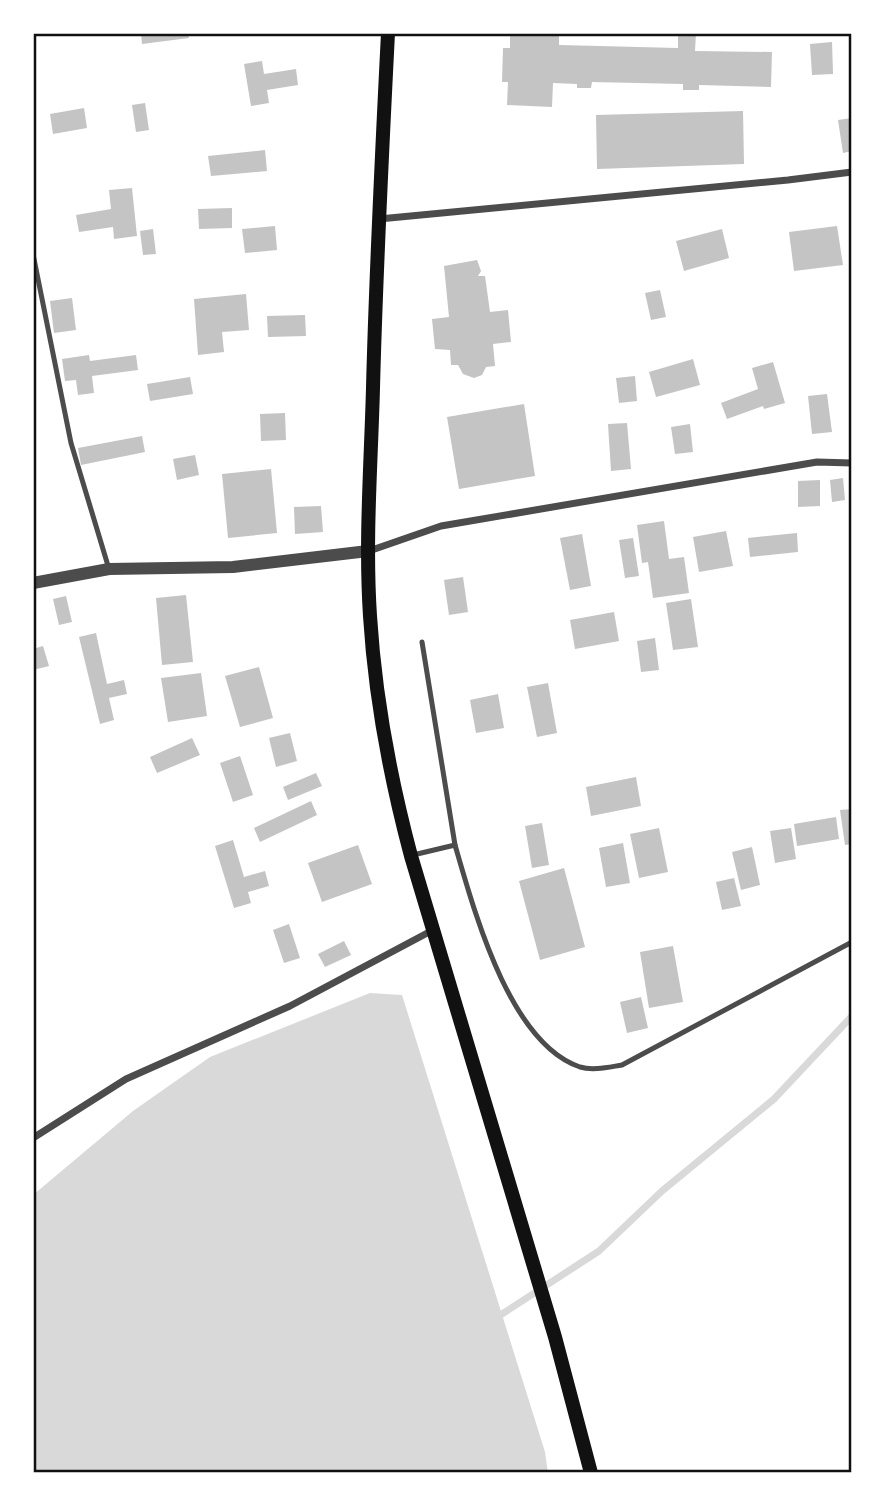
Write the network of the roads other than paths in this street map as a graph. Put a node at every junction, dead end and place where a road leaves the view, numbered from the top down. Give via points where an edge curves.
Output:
1 (388, 33) edge
2 (852, 172) edge
3 (378, 219) junction
4 (33, 254) edge
5 (852, 463) edge
6 (368, 551) junction
7 (109, 569) junction
8 (33, 583) edge
9 (422, 642) dead end
10 (455, 845) junction
11 (411, 856) junction
12 (433, 930) junction
13 (852, 943) edge
14 (33, 1138) edge
15 (590, 1473) edge

1 - 3 main road
2 - 3 street
3 - 6 main road
4 - 7 lane via 71,443
5 - 6 street via 817,462 441,526
6 - 7 street via 233,567
6 - 11 main road via 380,711
7 - 8 street
9 - 10 lane
10 - 11 lane
10 - 13 lane via 477,917 508,993 531,1030 555,1054 581,1068 622,1065
11 - 12 main road
12 - 14 street via 290,1006 126,1079
12 - 15 main road via 555,1337

